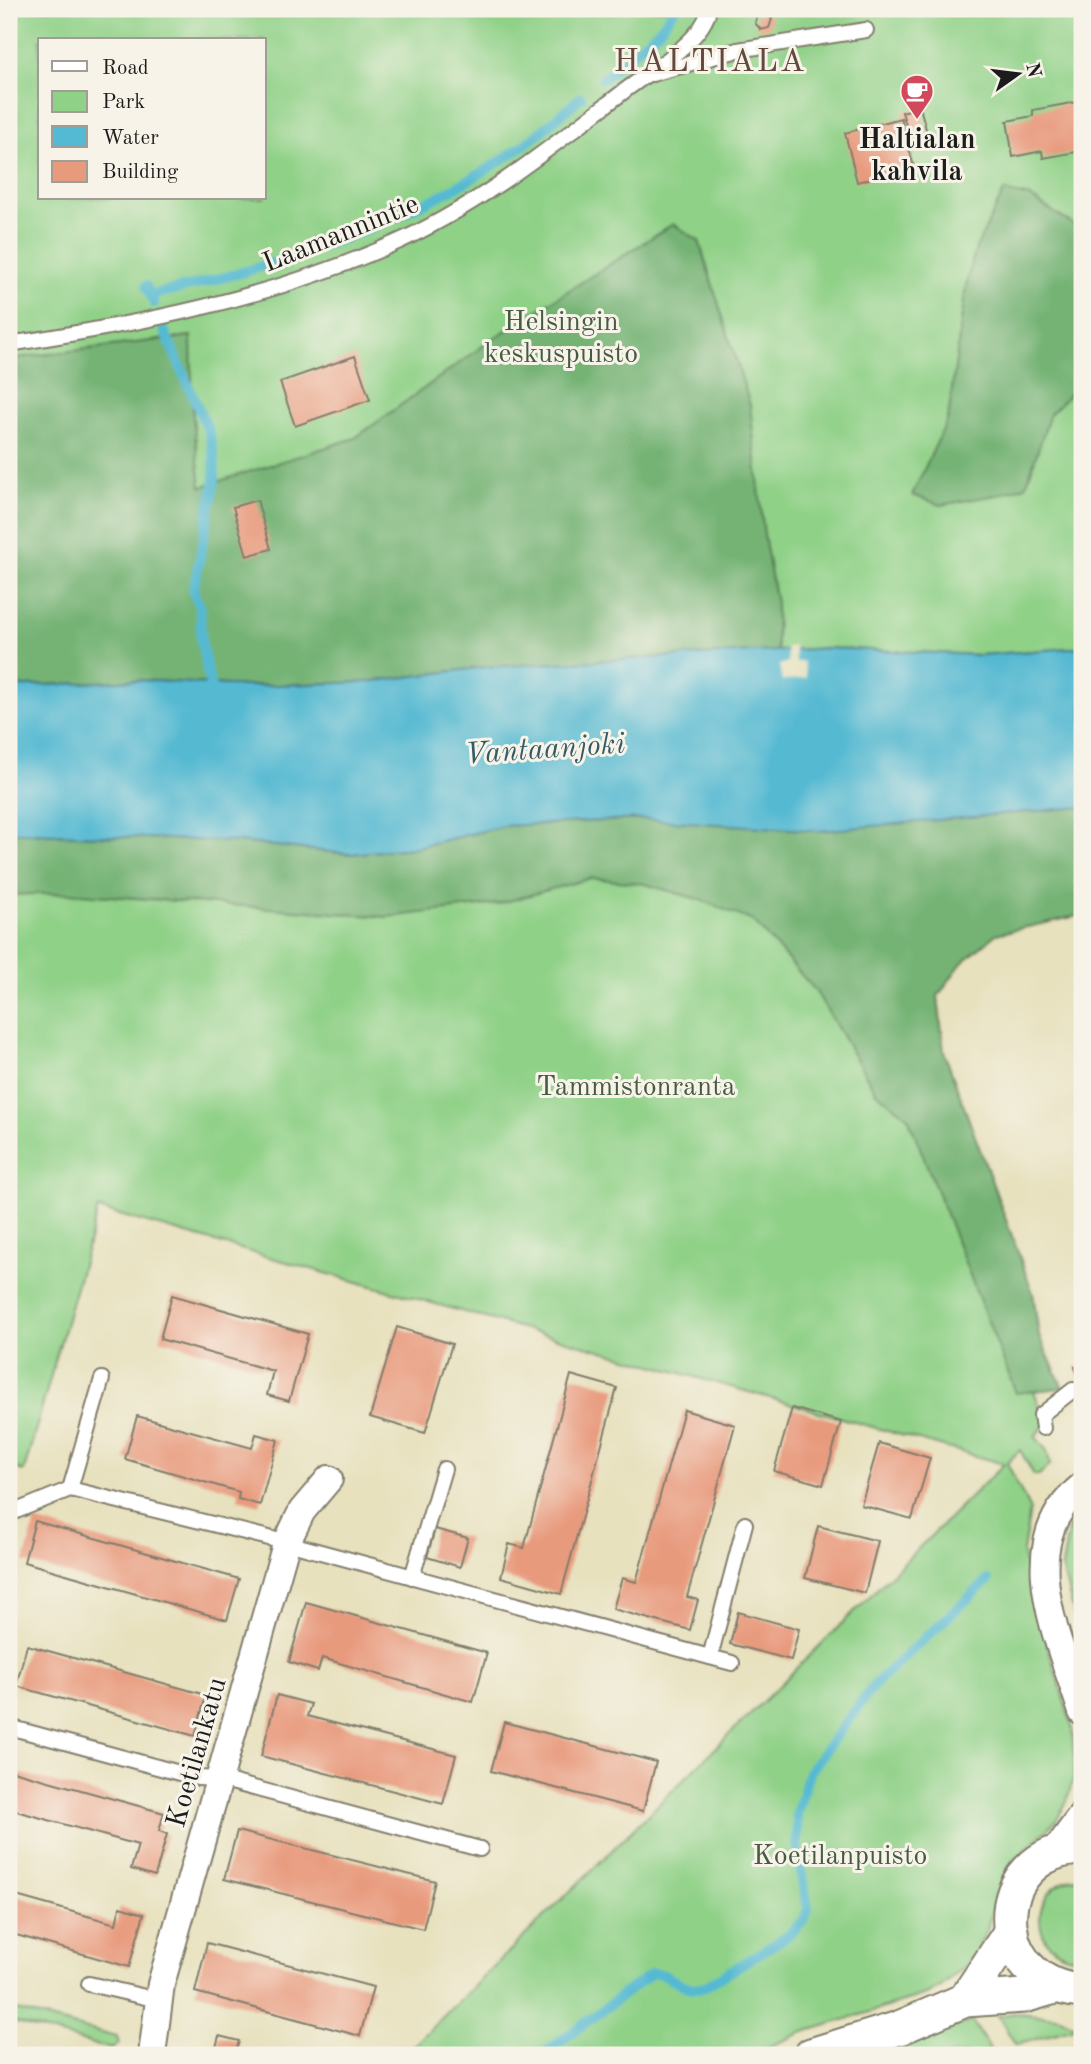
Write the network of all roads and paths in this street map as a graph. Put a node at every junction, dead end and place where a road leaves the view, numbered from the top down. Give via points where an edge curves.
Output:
1 (709, 11) edge
2 (866, 30) dead end
3 (644, 76) junction
4 (9, 345) edge
5 (102, 1379) dead end
6 (1073, 1390) dead end
7 (1043, 1428) dead end
8 (444, 1469) dead end
9 (329, 1479) dead end
10 (1082, 1486) edge
11 (70, 1489) junction
12 (9, 1514) edge
13 (745, 1524) dead end
14 (286, 1544) junction
15 (412, 1577) junction
16 (710, 1657) junction
17 (732, 1663) dead end
18 (1082, 1712) edge
19 (9, 1727) edge
20 (220, 1779) junction
21 (1082, 1815) edge
22 (480, 1849) dead end
23 (1068, 1850) edge
24 (1010, 1931) junction
25 (89, 1984) dead end
26 (1072, 1994) edge
27 (158, 2000) junction
28 (965, 2000) junction
29 (152, 2055) edge
30 (811, 2055) edge

1 - 3 lane, Laamannintie via 687,45
2 - 3 lane via 738,50
3 - 4 lane, Laamannintie via 479,196 394,243 311,275 190,311
5 - 11 lane
6 - 7 lane via 1041,1415
8 - 15 lane
9 - 14 street, Koetilankatu via 302,1511
10 - 18 street via 1059,1510 1049,1529 1044,1590
11 - 12 lane
11 - 14 lane
13 - 16 lane
14 - 15 lane
14 - 20 street, Koetilankatu
15 - 16 lane
16 - 17 lane
19 - 20 lane via 198,1778
20 - 22 lane
20 - 27 street, Koetilankatu
21 - 23 street
23 - 24 street via 1040,1860 1018,1884 1009,1914
24 - 26 street via 1030,1970
24 - 28 street
25 - 27 lane
26 - 28 street
27 - 29 street, Koetilankatu
28 - 30 street via 899,2028

